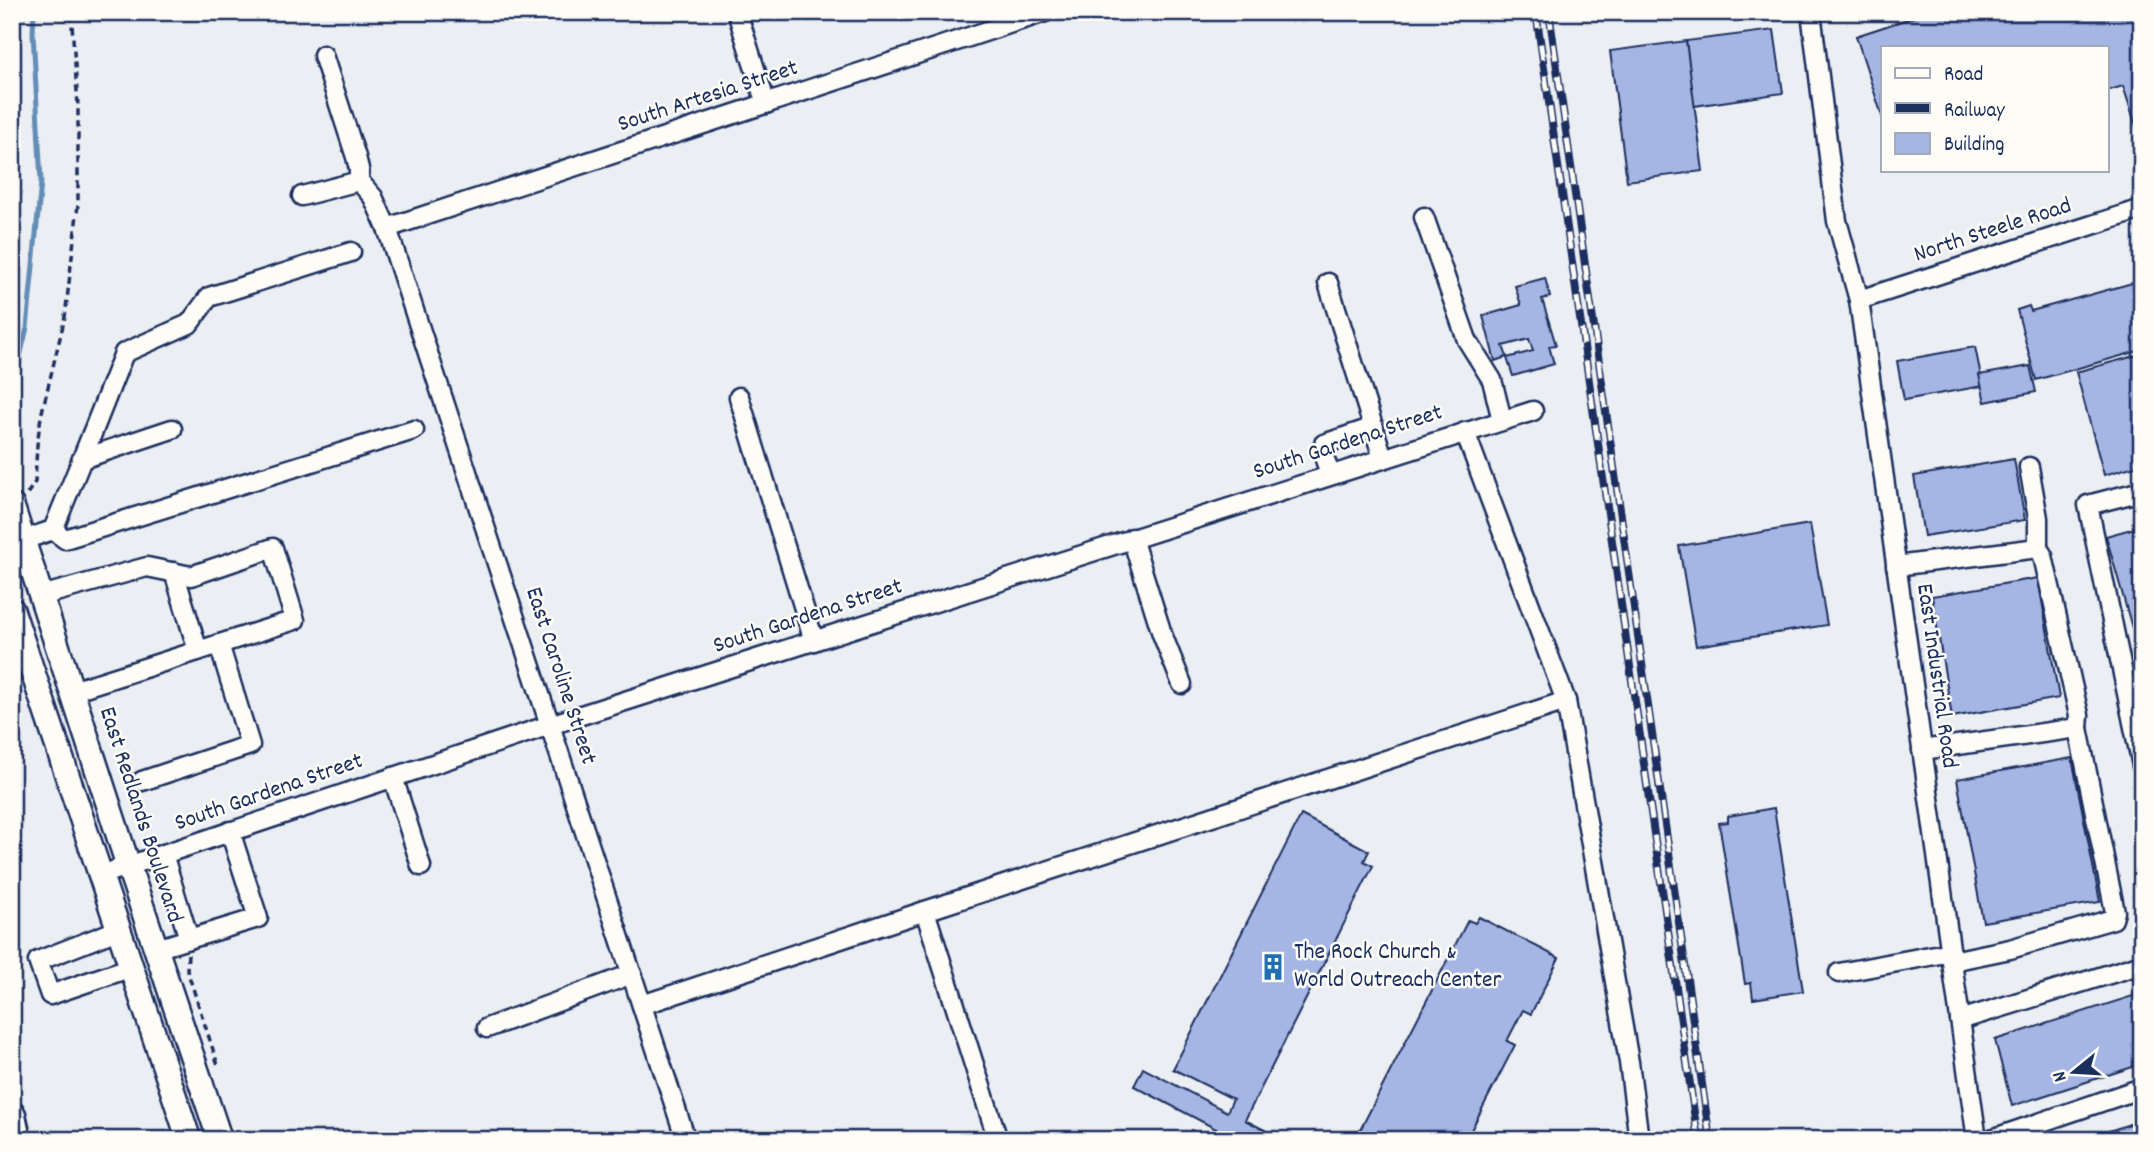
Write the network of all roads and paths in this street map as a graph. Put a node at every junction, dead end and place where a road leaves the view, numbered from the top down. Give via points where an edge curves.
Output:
1 (71, 12) edge
2 (737, 12) edge
3 (1045, 12) edge
4 (1811, 12) edge
5 (995, 20) edge
6 (323, 55) dead end
7 (766, 104) junction
8 (359, 181) junction
9 (302, 196) dead end
10 (2142, 209) edge
11 (1424, 217) dead end
12 (387, 228) junction
13 (351, 252) dead end
14 (1328, 283) dead end
15 (1859, 300) junction
16 (739, 397) dead end
17 (1533, 411) dead end
18 (1502, 420) junction
19 (1374, 427) junction
20 (172, 429) dead end
21 (414, 430) dead end
22 (1465, 432) junction
23 (1384, 457) junction
24 (82, 459) junction
25 (2029, 467) dead end
26 (1330, 475) junction
27 (2142, 491) edge
28 (16, 507) edge
29 (53, 530) junction
30 (1132, 538) junction
31 (23, 540) junction
32 (2038, 548) junction
33 (1896, 566) junction
34 (174, 572) junction
35 (41, 596) junction
36 (12, 610) edge
37 (814, 641) junction
38 (219, 644) junction
39 (198, 651) junction
40 (1181, 684) dead end
41 (72, 691) junction
42 (2135, 697) edge
43 (1566, 701) junction
44 (550, 725) junction
45 (2078, 728) junction
46 (1922, 750) junction
47 (2142, 766) edge
48 (393, 777) junction
49 (142, 780) dead end
50 (230, 831) junction
51 (163, 854) junction
52 (128, 866) junction
53 (421, 866) dead end
54 (101, 874) junction
55 (925, 911) junction
56 (120, 929) junction
57 (189, 939) junction
58 (156, 949) junction
59 (1951, 957) junction
60 (2142, 964) edge
61 (132, 967) junction
62 (1839, 973) dead end
63 (632, 974) junction
64 (642, 1005) junction
65 (1960, 1020) junction
66 (487, 1028) dead end
67 (221, 1074) dead end
68 (2142, 1088) edge
69 (12, 1116) edge
70 (17, 1140) edge
71 (189, 1140) edge
72 (220, 1140) edge
73 (686, 1140) edge
74 (998, 1140) edge
75 (1639, 1140) edge
76 (1977, 1140) edge
77 (1989, 1140) edge

1 - 28 path via 78,105 78,205 65,317 41,416 35,482
2 - 7 street
3 - 5 street, South Artesia Street
4 - 15 street, East Industrial Road via 1837,221
5 - 7 street, South Artesia Street
6 - 8 street via 356,157
7 - 12 street, South Artesia Street
8 - 9 street
8 - 12 street, East Caroline Street via 373,197
10 - 15 street, North Steele Road
11 - 18 street via 1467,340 1492,380
12 - 44 street, East Caroline Street
13 - 24 street via 209,297 189,324 124,353
14 - 19 street
15 - 33 street, East Industrial Road
16 - 37 street
17 - 18 street, South Gardena Street
18 - 22 street, South Gardena Street
19 - 23 street
19 - 26 street via 1324,444
20 - 24 street
21 - 29 street via 65,539
22 - 23 street, South Gardena Street
22 - 43 street
23 - 26 street, South Gardena Street
24 - 29 street
25 - 32 street
26 - 30 street, South Gardena Street
27 - 42 street via 2088,505
28 - 31 main road, East Redlands Boulevard
29 - 31 street
30 - 37 street, South Gardena Street
30 - 40 street
31 - 35 main road, East Redlands Boulevard
32 - 33 street
32 - 45 street
33 - 46 street, East Industrial Road
34 - 35 street via 147,567
34 - 38 street via 191,576 273,548 295,620
34 - 39 street
35 - 41 main road, East Redlands Boulevard
36 - 54 main road
37 - 44 street, South Gardena Street
38 - 39 street
38 - 49 street via 250,746
39 - 41 street
41 - 52 main road, East Redlands Boulevard
42 - 47 street
43 - 55 street
43 - 75 street
44 - 48 street, South Gardena Street
44 - 63 street, East Caroline Street
45 - 46 street
45 - 59 street via 2113,919 2010,949
46 - 59 street, East Industrial Road
48 - 50 street, South Gardena Street
48 - 53 street
50 - 51 street, South Gardena Street
50 - 57 street via 258,918
51 - 52 street, South Gardena Street
51 - 57 street
52 - 54 street, South Gardena Street
52 - 58 main road, East Redlands Boulevard
54 - 56 main road
55 - 64 street
55 - 74 street
56 - 61 main road
56 - 61 street via 38,961 50,995
57 - 58 street
57 - 67 path via 187,970
58 - 72 main road, East Redlands Boulevard
59 - 62 street
59 - 65 street, East Industrial Road
60 - 65 street
61 - 71 main road
63 - 64 street, East Caroline Street
63 - 66 street
64 - 73 street, East Caroline Street
65 - 76 street, East Industrial Road
68 - 77 street
69 - 70 highway

